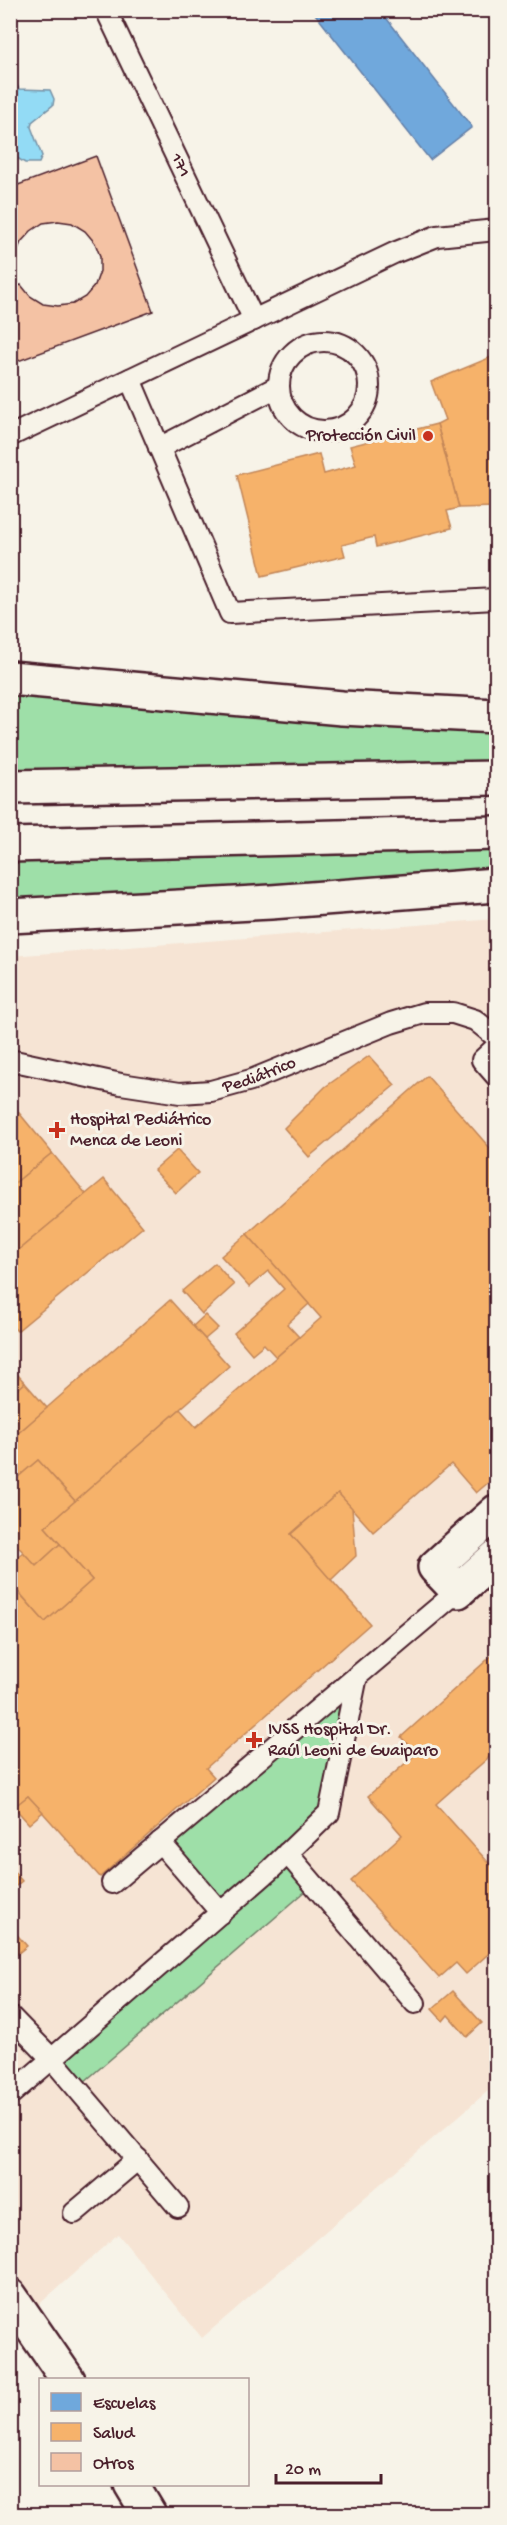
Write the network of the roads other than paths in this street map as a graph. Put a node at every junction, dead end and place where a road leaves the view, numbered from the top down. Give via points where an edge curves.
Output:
1 (106, 10) edge
2 (496, 230) edge
3 (254, 320) junction
4 (130, 379) junction
5 (279, 386) junction
6 (10, 435) edge
7 (159, 448) junction
8 (496, 599) edge
9 (10, 678) edge
10 (496, 716) edge
11 (496, 778) edge
12 (10, 787) edge
13 (496, 833) edge
14 (10, 845) edge
15 (496, 885) edge
16 (10, 916) edge
17 (496, 1037) edge
18 (496, 1047) edge
19 (10, 1060) edge
20 (496, 1076) edge
21 (496, 1512) edge
22 (496, 1557) edge
23 (458, 1591) junction
24 (357, 1676) junction
25 (160, 1842) junction
26 (287, 1853) junction
27 (112, 1883) dead end
28 (220, 1913) junction
29 (415, 2003) dead end
30 (10, 2016) edge
31 (52, 2059) junction
32 (10, 2095) edge
33 (138, 2159) junction
34 (178, 2207) dead end
35 (74, 2213) dead end
36 (10, 2296) edge
37 (67, 2378) edge
38 (132, 2486) edge
39 (149, 2514) edge

1 - 3 lane, 171
2 - 3 lane via 437,236
3 - 4 lane
4 - 6 lane
4 - 7 lane
5 - 5 lane via 283,407 293,420 323,432 338,429 358,415 368,395 369,379 364,363 354,351 325,340 309,342 295,350 285,362
5 - 7 lane
7 - 8 lane via 230,613
9 - 10 main road via 342,708
11 - 12 main road
13 - 14 main road
15 - 16 main road
17 - 19 lane, Pediátrico via 475,1020 453,1013 424,1013 251,1080 212,1091 180,1093
18 - 20 lane via 482,1060
21 - 23 main road via 435,1566
22 - 23 main road
23 - 24 lane
24 - 25 lane
24 - 26 lane via 329,1813
25 - 27 lane
25 - 28 lane
26 - 28 lane
26 - 29 lane
28 - 31 lane
30 - 31 lane
31 - 32 lane
31 - 33 lane
33 - 34 lane
33 - 35 lane
36 - 37 main road
38 - 39 main road

